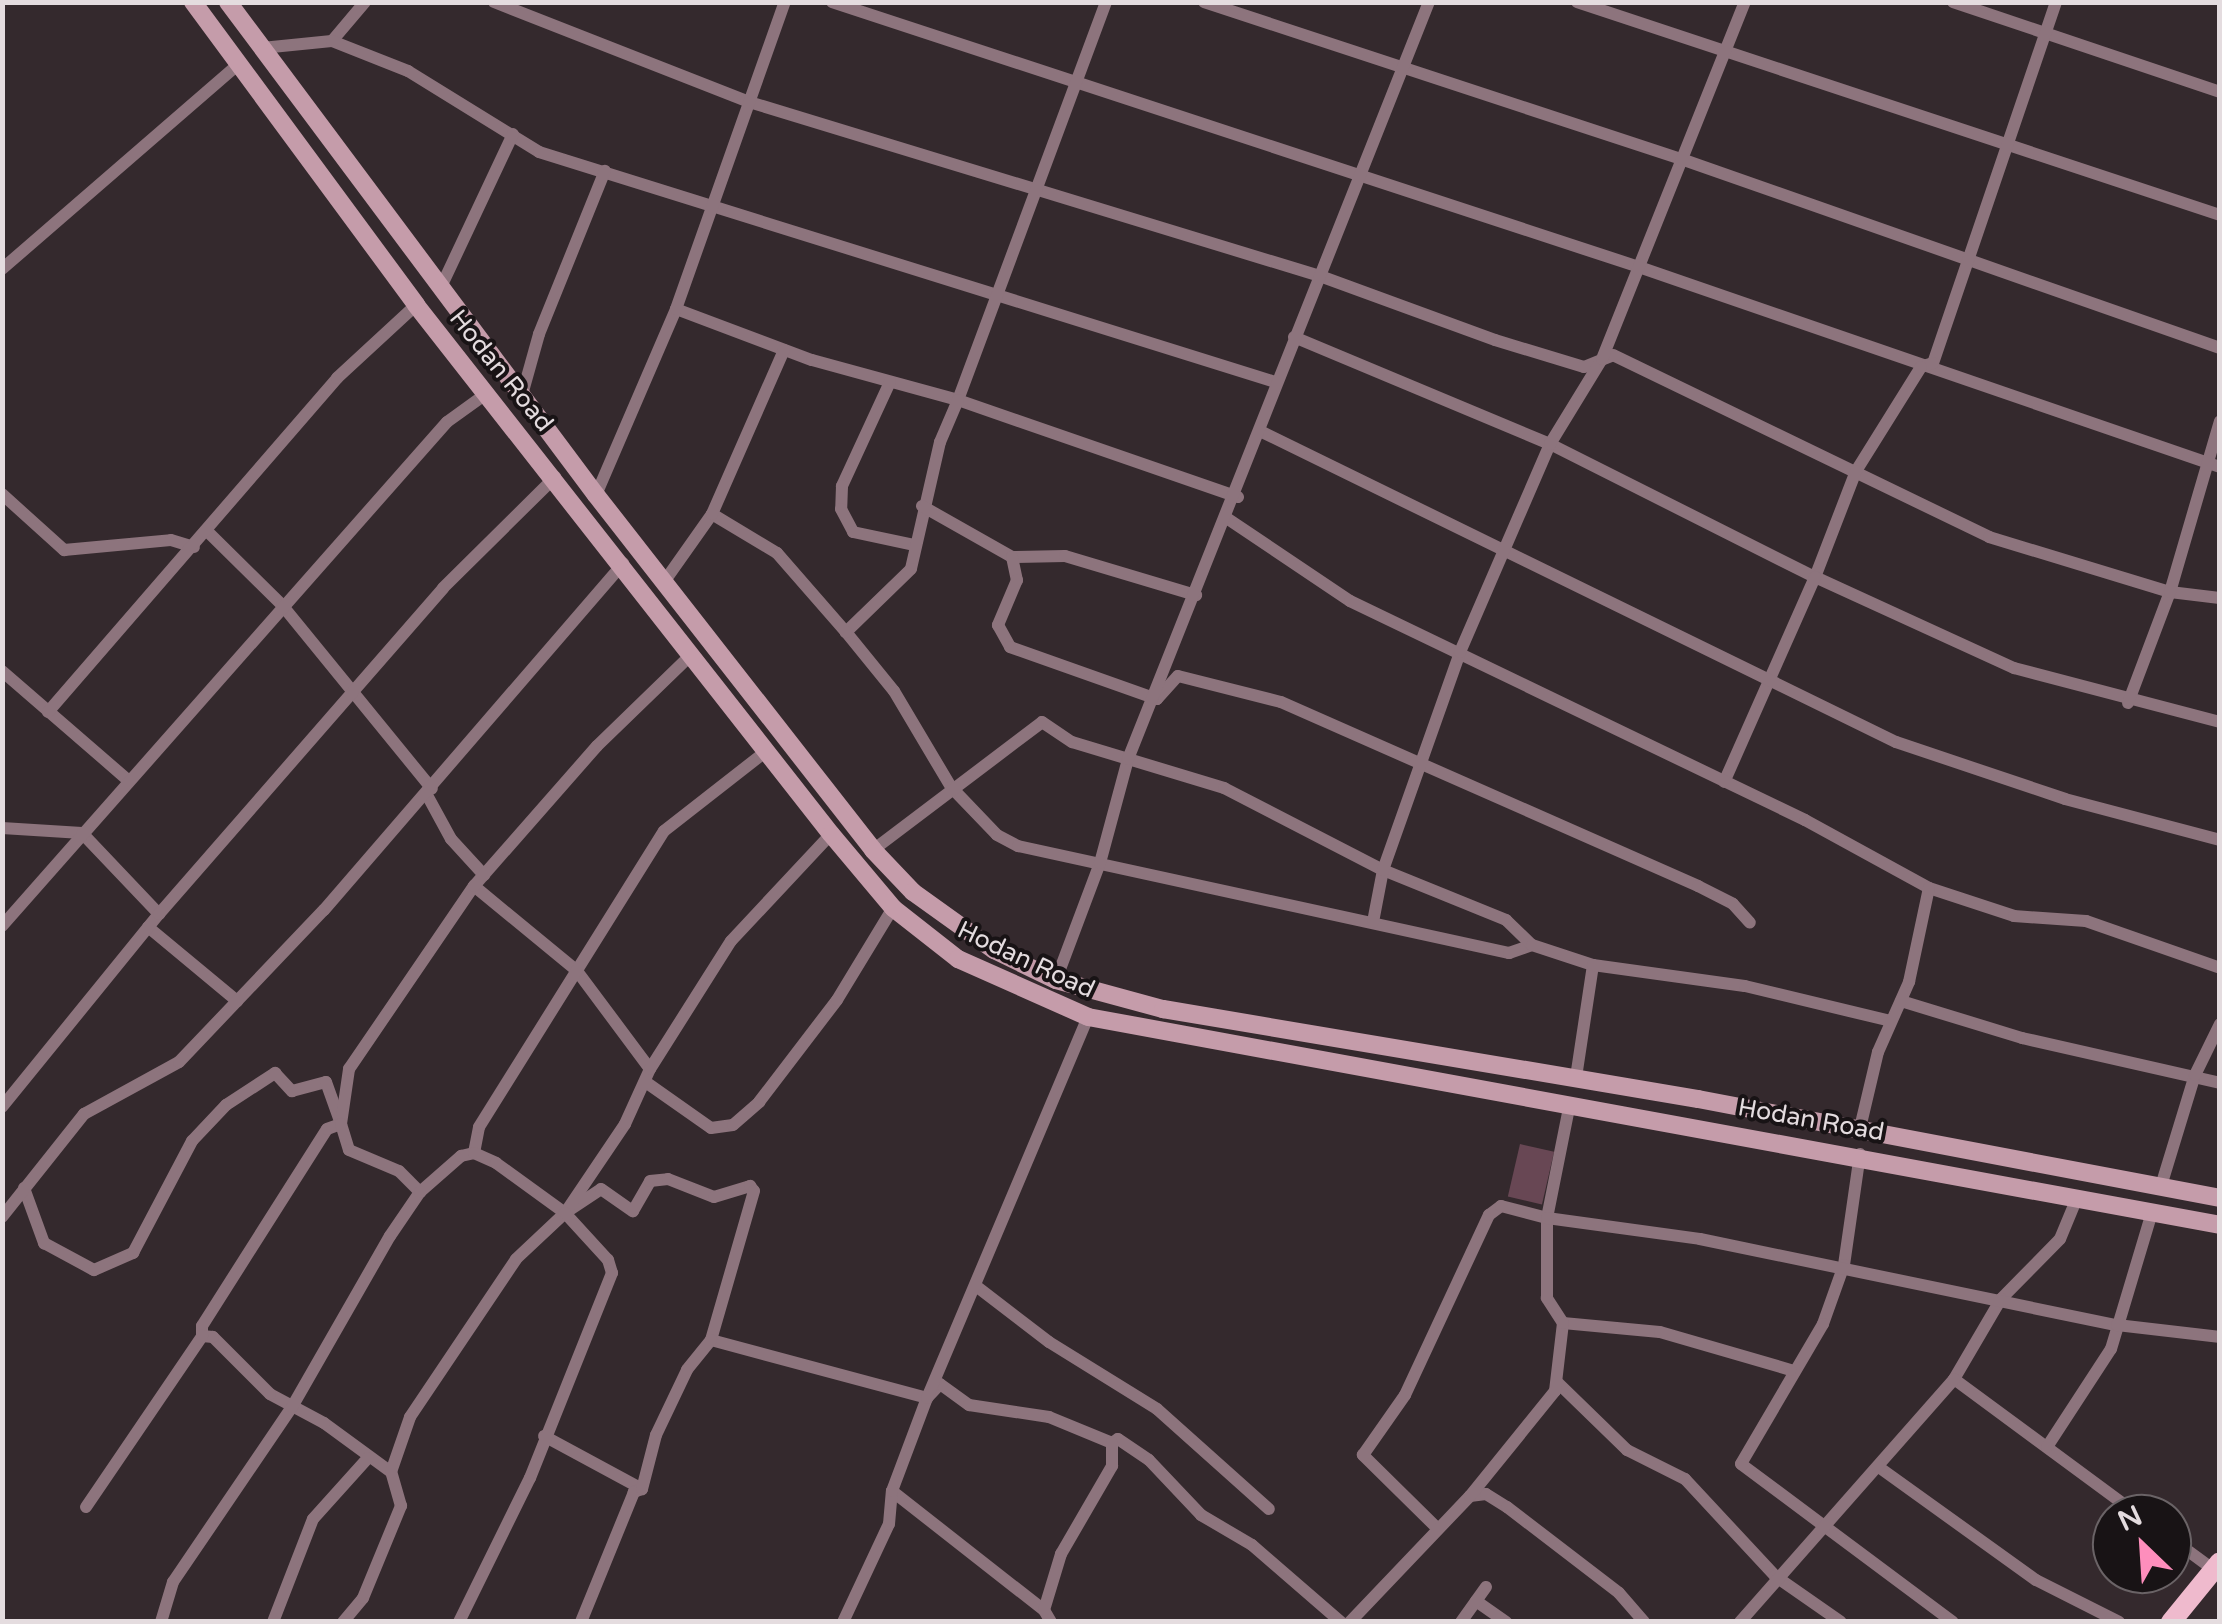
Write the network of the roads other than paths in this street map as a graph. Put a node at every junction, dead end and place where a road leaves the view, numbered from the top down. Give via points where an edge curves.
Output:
1 (193, 2) edge
2 (228, 2) edge
3 (364, 2) edge
4 (494, 2) edge
5 (785, 2) edge
6 (832, 2) edge
7 (1106, 2) edge
8 (1204, 2) edge
9 (1429, 2) edge
10 (1577, 2) edge
11 (1745, 2) edge
12 (1952, 2) edge
13 (2056, 2) edge
14 (2045, 34) junction
15 (332, 41) junction
16 (262, 48) junction
17 (1729, 53) junction
18 (240, 62) junction
19 (1404, 72) junction
20 (1076, 79) junction
21 (2220, 92) edge
22 (746, 101) junction
23 (513, 134) junction
24 (2009, 145) junction
25 (1684, 160) junction
26 (605, 171) junction
27 (1362, 176) junction
28 (1037, 189) junction
29 (713, 206) junction
30 (2220, 214) edge
31 (1970, 261) junction
32 (1639, 267) junction
33 (2, 270) edge
34 (1320, 276) junction
35 (441, 287) junction
36 (995, 293) junction
37 (416, 305) junction
38 (676, 309) junction
39 (1294, 338) junction
40 (2220, 348) edge
41 (784, 350) junction
42 (1602, 359) junction
43 (1921, 367) junction
44 (890, 382) junction
45 (1275, 382) junction
46 (487, 393) junction
47 (522, 395) junction
48 (958, 400) junction
49 (2220, 421) edge
50 (1260, 431) junction
51 (1550, 444) junction
52 (2204, 462) junction
53 (2220, 467) edge
54 (1856, 471) junction
55 (555, 477) junction
56 (2, 494) edge
57 (596, 495) junction
58 (1238, 497) junction
59 (922, 506) junction
60 (712, 514) junction
61 (1228, 519) junction
62 (208, 532) junction
63 (914, 545) junction
64 (194, 548) junction
65 (1501, 553) junction
66 (1012, 557) junction
67 (623, 562) junction
68 (1815, 577) junction
69 (664, 582) junction
70 (2170, 592) junction
71 (1196, 595) junction
72 (2220, 598) edge
73 (282, 605) junction
74 (846, 632) junction
75 (1460, 652) junction
76 (692, 654) junction
77 (2, 671) edge
78 (1772, 685) junction
79 (351, 695) junction
80 (1157, 698) junction
81 (2128, 703) junction
82 (48, 712) junction
83 (2220, 722) edge
84 (765, 752) junction
85 (1128, 760) junction
86 (1424, 765) junction
87 (128, 780) junction
88 (1724, 782) junction
89 (951, 787) junction
90 (429, 792) junction
91 (2, 828) edge
92 (82, 833) junction
93 (831, 834) junction
94 (2220, 840) edge
95 (873, 850) junction
96 (1100, 863) junction
97 (1383, 870) junction
98 (479, 880) junction
99 (1930, 888) junction
100 (893, 908) junction
101 (160, 914) junction
102 (1373, 922) junction
103 (1750, 923) dead end
104 (2, 926) edge
105 (148, 927) junction
106 (1532, 945) junction
107 (1593, 964) junction
108 (2220, 968) edge
109 (577, 971) junction
110 (1056, 980) junction
111 (237, 1001) junction
112 (1900, 1001) junction
113 (1088, 1017) junction
114 (1891, 1021) junction
115 (2220, 1024) edge
116 (2195, 1075) junction
117 (648, 1076) junction
118 (1576, 1078) junction
119 (2220, 1082) edge
120 (1570, 1103) junction
121 (2, 1107) edge
122 (341, 1124) junction
123 (1860, 1128) junction
124 (474, 1153) junction
125 (1860, 1154) junction
126 (2161, 1186) junction
127 (24, 1188) junction
128 (420, 1192) junction
129 (2078, 1198) junction
130 (2220, 1198) edge
131 (2152, 1212) junction
132 (565, 1213) junction
133 (2, 1217) edge
134 (1547, 1218) junction
135 (2220, 1225) edge
136 (1844, 1265) junction
137 (976, 1286) junction
138 (2001, 1299) junction
139 (1563, 1323) junction
140 (2117, 1325) junction
141 (202, 1336) junction
142 (2220, 1337) edge
143 (710, 1340) junction
144 (1791, 1370) junction
145 (1954, 1379) junction
146 (1557, 1382) junction
147 (928, 1398) junction
148 (292, 1407) junction
149 (544, 1436) junction
150 (1112, 1442) junction
151 (2048, 1447) junction
152 (368, 1458) junction
153 (1880, 1468) junction
154 (391, 1472) junction
155 (642, 1489) junction
156 (892, 1491) junction
157 (2110, 1494) edge
158 (1470, 1496) junction
159 (86, 1506) dead end
160 (1268, 1509) dead end
161 (1830, 1525) junction
162 (1436, 1527) junction
163 (2192, 1552) edge
164 (2217, 1566) edge
165 (1775, 1576) junction
166 (1486, 1587) dead end
167 (1476, 1600) junction
168 (1048, 1616) edge
169 (162, 1622) edge
170 (273, 1622) edge
171 (343, 1622) edge
172 (459, 1622) edge
173 (581, 1622) edge
174 (843, 1622) edge
175 (1341, 1622) edge
176 (1350, 1622) edge
177 (1461, 1622) edge
178 (1506, 1622) edge
179 (1644, 1622) edge
180 (1740, 1622) edge
181 (1841, 1622) edge
182 (1953, 1622) edge
183 (2119, 1622) edge
184 (2170, 1622) edge

1 - 18 main road, Hodan Road
2 - 16 main road, Hodan Road
3 - 15 street
4 - 22 street
5 - 22 street
6 - 20 street
7 - 20 street
8 - 19 street
9 - 19 street
10 - 17 street
11 - 17 street
12 - 14 street
13 - 14 street
14 - 21 street
14 - 24 street
15 - 16 street
15 - 23 street via 408,71
16 - 35 main road, Hodan Road
17 - 24 street
17 - 25 street
18 - 33 street
18 - 37 main road, Hodan Road
19 - 25 street
19 - 27 street
20 - 27 street
20 - 28 street
22 - 28 street
22 - 29 street
23 - 26 street via 540,152
23 - 35 street
24 - 30 street
24 - 31 street
25 - 31 street
25 - 32 street
26 - 29 street
26 - 47 street via 539,334
27 - 32 street
27 - 34 street
28 - 34 street
28 - 36 street
29 - 36 street
29 - 38 street
31 - 40 street
31 - 43 street via 1932,363
32 - 42 street
32 - 43 street
34 - 39 street
34 - 42 street via 1584,367
35 - 47 main road, Hodan Road
36 - 45 street
36 - 48 street
37 - 46 main road, Hodan Road
37 - 62 street via 337,378
38 - 41 street
38 - 57 street
39 - 45 street
39 - 51 street
41 - 44 street
41 - 60 street
42 - 51 street
42 - 54 street via 1613,355 1663,376
43 - 52 street
43 - 54 street
44 - 48 street
44 - 63 street via 842,486 841,509 853,532
45 - 50 street
46 - 55 main road, Hodan Road
46 - 73 street via 448,422
47 - 57 main road, Hodan Road
48 - 58 street
48 - 59 street
49 - 52 street
50 - 58 street
50 - 65 street
51 - 65 street
51 - 68 street
52 - 53 street
52 - 70 street
54 - 68 street
54 - 70 street via 1988,537
55 - 67 main road, Hodan Road
55 - 79 street via 444,588
56 - 64 street via 64,550 171,540
57 - 69 main road, Hodan Road
58 - 61 street
59 - 63 street
59 - 66 street
60 - 69 street
60 - 74 street via 777,553
61 - 71 street
61 - 75 street via 1317,582
62 - 64 street
62 - 73 street
63 - 74 street via 911,569
64 - 82 street
65 - 75 street
65 - 78 street
66 - 71 street via 1065,556
66 - 80 street via 1016,580 998,625 1010,647
67 - 76 main road, Hodan Road
67 - 90 street
68 - 78 street
68 - 81 street via 2014,668
69 - 95 main road, Hodan Road
70 - 72 street
70 - 81 street
71 - 80 street
73 - 79 street
73 - 87 street
74 - 89 street via 894,691
75 - 86 street
75 - 88 street
76 - 84 main road, Hodan Road
76 - 98 street via 597,746
77 - 82 street
78 - 88 street
78 - 94 street via 1943,762
79 - 90 street
79 - 101 street
80 - 85 street
80 - 86 street via 1178,676 1239,689
81 - 83 street
82 - 87 street
84 - 93 main road, Hodan Road
84 - 109 street via 664,831
85 - 89 street via 1072,742 1042,722
85 - 96 street
85 - 97 street via 1224,788
86 - 97 street
86 - 103 street via 1698,886 1734,904
87 - 92 street
88 - 99 street
89 - 95 street
89 - 96 street via 997,835 1018,846
90 - 98 street
90 - 111 street
91 - 92 street
92 - 101 street
92 - 104 street
93 - 100 main road, Hodan Road
93 - 117 street via 731,941
95 - 110 main road, Hodan Road via 944,918
96 - 102 street
96 - 110 street
97 - 102 street
97 - 106 street via 1506,920
98 - 109 street
98 - 122 street via 349,1069
99 - 108 street via 2014,916 2086,921
99 - 112 street
100 - 113 main road, Hodan Road via 958,959
100 - 117 street via 836,1000 759,1102 732,1125 711,1128
101 - 105 street
102 - 106 street via 1510,953
105 - 111 street
105 - 121 street
106 - 107 street
107 - 114 street via 1745,986
107 - 118 street
109 - 117 street
109 - 124 street via 479,1126
110 - 118 main road, Hodan Road via 1163,1009
111 - 127 street via 179,1062 84,1114
112 - 114 street
112 - 116 street via 2022,1038
113 - 120 main road, Hodan Road
113 - 137 street
114 - 123 street
115 - 116 street
116 - 119 street
116 - 126 street
117 - 132 street
118 - 123 main road, Hodan Road
120 - 125 main road, Hodan Road
120 - 134 street
122 - 127 street via 326,1082 292,1091 275,1072 226,1105 192,1141 133,1253 94,1270 44,1243
122 - 128 street via 349,1150 399,1171
122 - 141 street via 327,1130 222,1289
123 - 126 main road, Hodan Road
124 - 128 street via 441,1170
124 - 132 street via 512,1172
125 - 129 main road, Hodan Road
125 - 136 street
126 - 130 main road, Hodan Road
127 - 133 street
128 - 148 street
129 - 131 main road, Hodan Road
129 - 138 street via 2060,1238
131 - 135 main road, Hodan Road
131 - 140 street
132 - 143 street via 601,1189 634,1211 650,1181 668,1179 714,1197 750,1186 754,1203
132 - 149 street via 608,1260 612,1274
132 - 154 street via 516,1258 410,1417
134 - 136 street
134 - 139 street via 1547,1298
134 - 162 street via 1502,1206 1489,1215 1404,1395 1363,1455
136 - 138 street
136 - 144 street via 1823,1324
137 - 147 street
137 - 160 street via 1157,1409
138 - 140 street
138 - 145 street
139 - 144 street via 1660,1332
139 - 146 street
140 - 142 street
140 - 151 street via 2111,1349
141 - 148 street via 214,1336 270,1394
141 - 159 street
143 - 147 street
143 - 155 street via 686,1370 656,1435
144 - 161 street via 1741,1464
145 - 151 street
145 - 153 street
146 - 158 street
146 - 165 street via 1627,1450 1685,1479
147 - 150 street via 940,1384 969,1406 1072,1422
147 - 156 street
148 - 152 street
148 - 169 street via 172,1582
149 - 155 street
149 - 172 street
150 - 168 street via 1112,1466 1061,1554
150 - 175 street via 1135,1448 1200,1515 1252,1545
151 - 157 street
152 - 154 street
152 - 170 street via 312,1519
153 - 161 street
153 - 183 street via 2036,1580
154 - 171 street via 401,1506 362,1598
155 - 173 street via 634,1492
156 - 168 street
156 - 174 street via 889,1524
158 - 162 street
158 - 179 street via 1486,1494 1507,1507 1620,1592
161 - 165 street
161 - 182 street
162 - 176 street
163 - 164 street
164 - 184 main road
165 - 180 street
165 - 181 street
166 - 167 street
167 - 177 street
167 - 178 street

